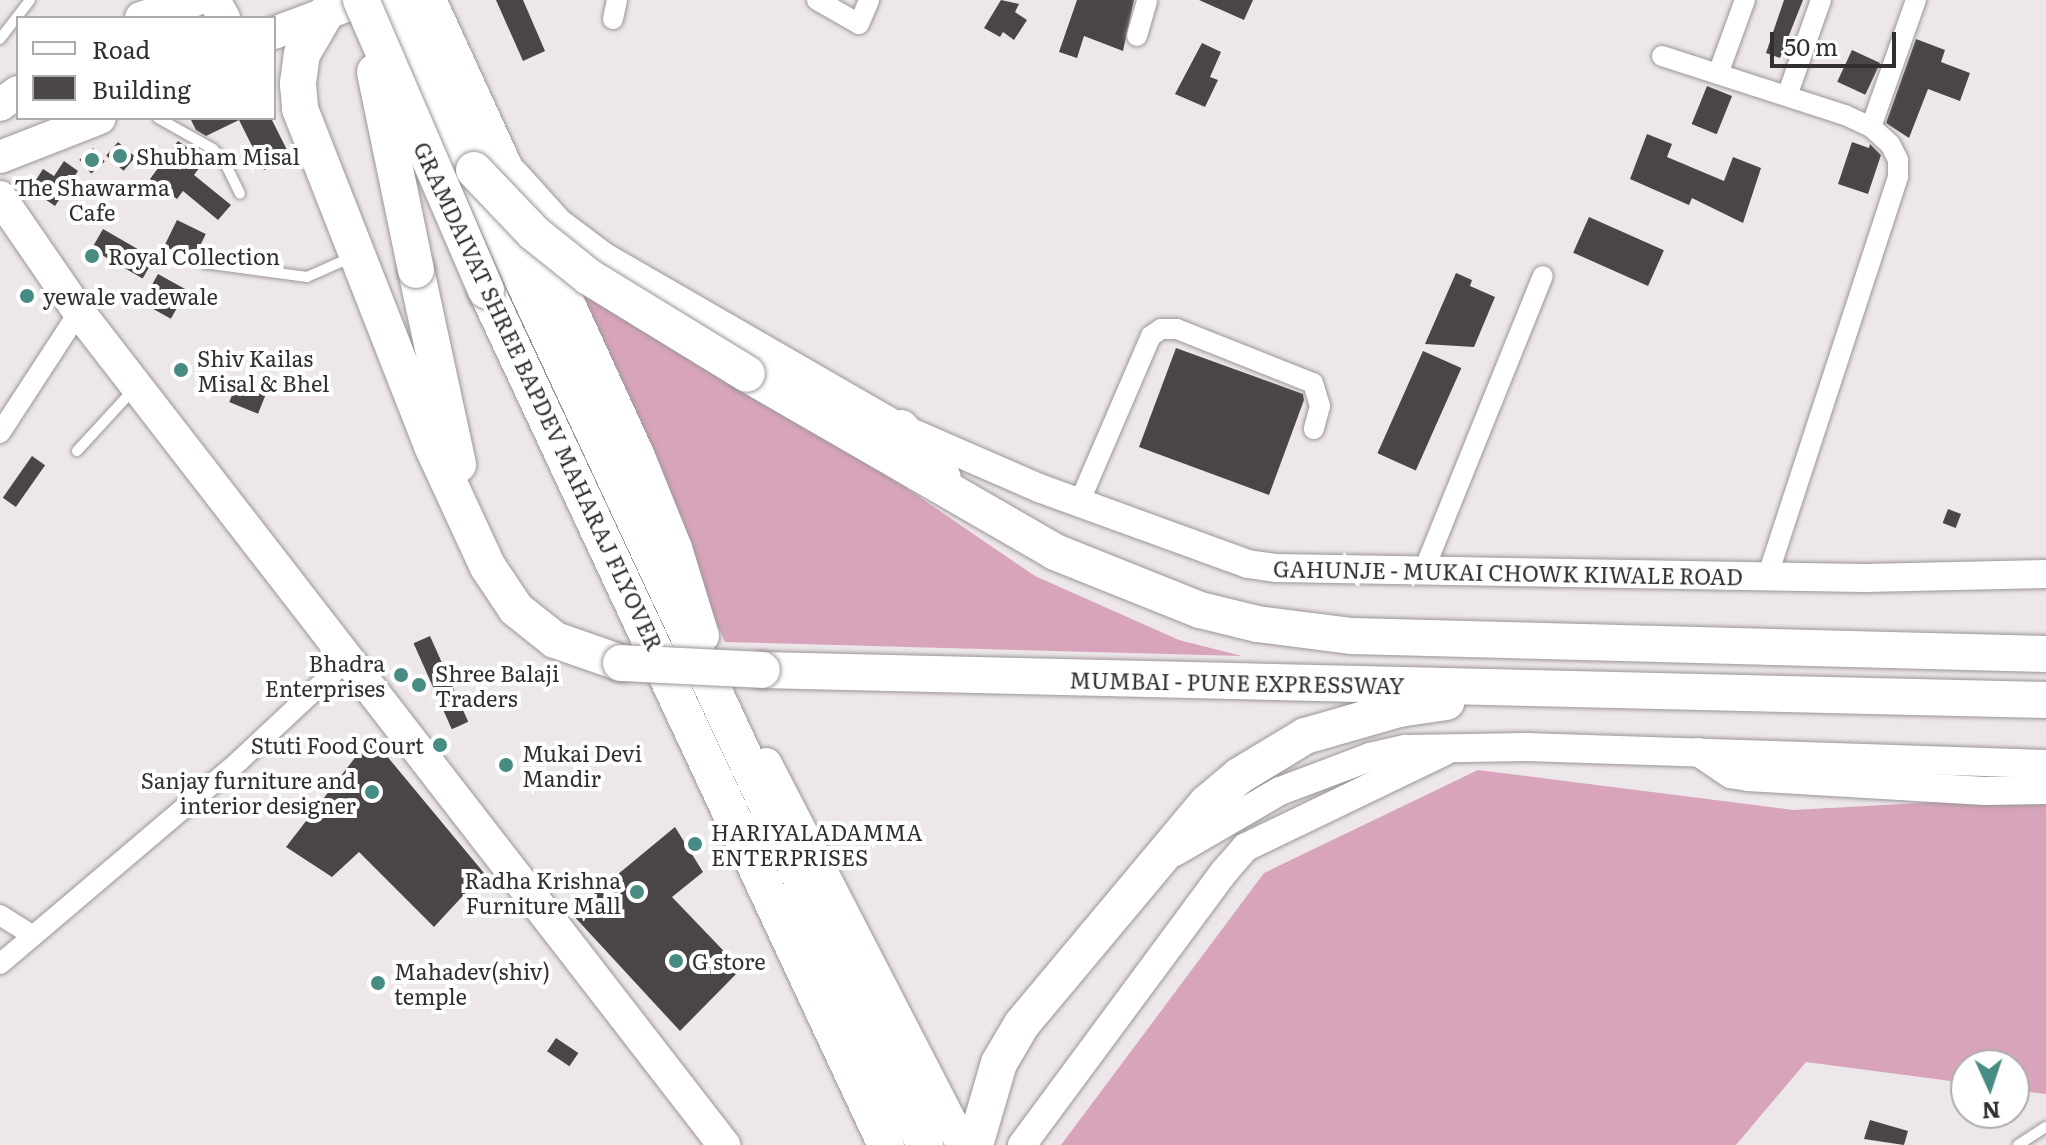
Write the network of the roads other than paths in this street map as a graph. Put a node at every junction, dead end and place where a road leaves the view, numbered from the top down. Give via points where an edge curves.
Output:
1 (30, 0) edge
2 (195, 0) edge
3 (398, 0) edge
4 (430, 0) edge
5 (817, 0) edge
6 (869, 0) edge
7 (1147, 0) edge
8 (1745, 0) edge
9 (1821, 0) edge
10 (1916, 0) edge
11 (340, 3) edge
12 (18, 16) edge
13 (147, 16) edge
14 (16, 18) edge
15 (276, 32) edge
16 (1137, 36) dead end
17 (0, 39) edge
18 (1662, 56) dead end
19 (1718, 74) junction
20 (1787, 96) junction
21 (95, 120) edge
22 (162, 120) edge
23 (1871, 127) junction
24 (0, 157) edge
25 (490, 167) junction
26 (240, 194) dead end
27 (0, 197) edge
28 (357, 254) junction
29 (204, 263) dead end
30 (1543, 276) dead end
31 (79, 312) junction
32 (137, 386) junction
33 (901, 428) junction
34 (1314, 429) dead end
35 (0, 433) edge
36 (77, 451) dead end
37 (959, 497) junction
38 (1079, 503) junction
39 (480, 547) junction
40 (1424, 570) junction
41 (2046, 574) edge
42 (1767, 577) junction
43 (2046, 654) edge
44 (704, 656) junction
45 (346, 661) junction
46 (1538, 688) junction
47 (2046, 700) edge
48 (1455, 746) junction
49 (1698, 752) junction
50 (2046, 764) edge
51 (2046, 790) edge
52 (1156, 864) junction
53 (0, 915) edge
54 (33, 936) junction
55 (0, 964) edge
56 (2046, 1127) edge
57 (724, 1145) edge
58 (886, 1145) edge
59 (925, 1145) edge
60 (963, 1145) edge
61 (975, 1145) edge
62 (1022, 1145) edge
63 (2018, 1145) edge

1 - 12 lane
2 - 13 main road
3 - 25 highway, GRAMDAIVAT SHREE BAPDEV MAHARAJ FLYOVER
4 - 25 main road
5 - 6 street via 859,24
7 - 16 street
8 - 19 street
9 - 20 street
10 - 23 street
11 - 15 main road
11 - 28 highway via 302,54 298,84 300,109
11 - 39 highway, bridge via 416,270
11 - 58 highway, GRAMDAIVAT SHREE BAPDEV MAHARAJ FLYOVER, bridge via 486,290
14 - 17 lane
18 - 19 street
19 - 20 street
20 - 23 street
21 - 24 main road
22 - 26 lane via 213,149
23 - 42 street via 1890,144 1898,160 1898,177
25 - 33 street, GAHUNJE - MUKAI CHOWK KIWALE ROAD via 603,256
25 - 37 highway, bridge via 534,233 589,277
25 - 44 highway, GRAMDAIVAT SHREE BAPDEV MAHARAJ FLYOVER via 520,274
25 - 44 main road via 638,454 676,548
27 - 31 main road
28 - 29 lane via 307,277
28 - 39 highway via 432,446
30 - 40 street
31 - 32 main road
31 - 35 street
32 - 36 lane
32 - 45 main road
33 - 37 highway
33 - 38 street, GAHUNJE - MUKAI CHOWK KIWALE ROAD
34 - 38 street via 1320,406 1313,383 1177,329 1161,329 1151,336
37 - 43 highway via 1055,552 1147,590 1200,610 1313,632
38 - 40 street, GAHUNJE - MUKAI CHOWK KIWALE ROAD via 1248,564
39 - 46 highway, MUMBAI - PUNE EXPRESSWAY, bridge via 501,590 528,621 569,647 621,663
40 - 42 street, GAHUNJE - MUKAI CHOWK KIWALE ROAD
41 - 42 street, GAHUNJE - MUKAI CHOWK KIWALE ROAD
44 - 59 highway, GRAMDAIVAT SHREE BAPDEV MAHARAJ FLYOVER
44 - 60 main road
45 - 54 street via 239,761
45 - 57 main road
46 - 47 highway, MUMBAI - PUNE EXPRESSWAY
46 - 52 highway via 1399,709 1305,736 1274,752 1207,803
48 - 49 street
48 - 52 street via 1406,749 1337,768 1246,808
48 - 62 street via 1246,847
49 - 50 street
49 - 51 street via 1731,774 1748,777
52 - 61 highway via 1022,1024 999,1063
53 - 54 street
54 - 55 street
56 - 63 lane

